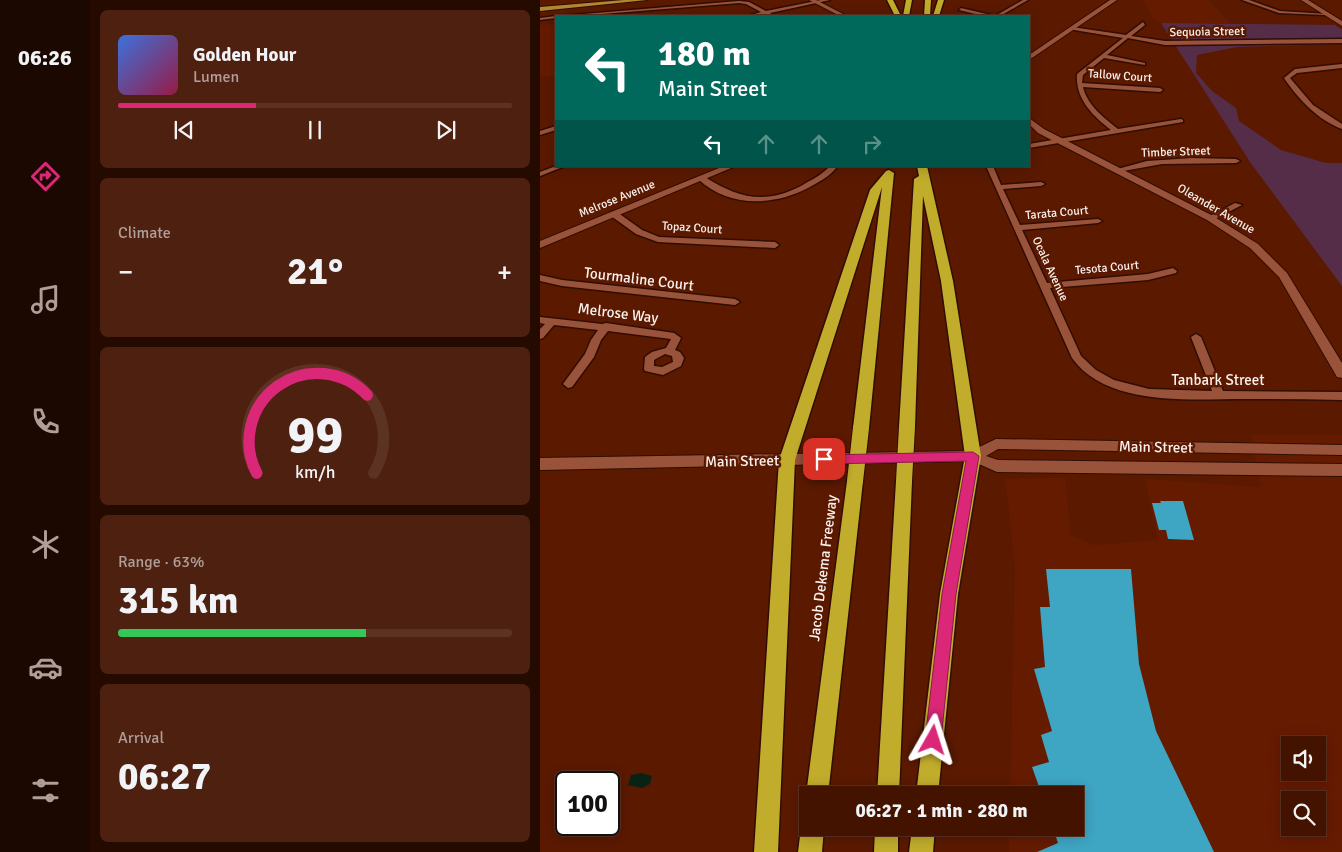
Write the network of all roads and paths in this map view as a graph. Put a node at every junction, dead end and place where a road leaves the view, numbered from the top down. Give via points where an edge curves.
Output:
1 (644, 0) edge
2 (828, 0) edge
3 (890, 0) edge
4 (909, 0) edge
5 (928, 0) edge
6 (941, 0) edge
7 (1026, 0) edge
8 (1114, 0) edge
9 (1244, 0) edge
10 (1304, 0) edge
11 (608, 1) edge
12 (814, 1) edge
13 (540, 7) edge
14 (652, 9) junction
15 (961, 10) dead end
16 (766, 13) junction
17 (1325, 14) junction
18 (575, 15) edge
19 (652, 15) edge
20 (755, 15) edge
21 (770, 15) edge
22 (842, 15) edge
23 (898, 15) edge
24 (906, 15) edge
25 (927, 15) edge
26 (936, 15) edge
27 (984, 15) edge
28 (999, 15) edge
29 (555, 17) edge
30 (540, 19) edge
31 (1143, 24) dead end
32 (1342, 24) edge
33 (1074, 28) junction
34 (1126, 38) junction
35 (1342, 41) edge
36 (1102, 56) junction
37 (1030, 57) edge
38 (1143, 64) dead end
39 (1342, 66) edge
40 (1080, 85) junction
41 (1160, 90) dead end
42 (1030, 121) edge
43 (1181, 121) dead end
44 (1342, 127) edge
45 (555, 128) edge
46 (1116, 131) junction
47 (540, 133) edge
48 (1062, 141) junction
49 (1030, 146) edge
50 (1236, 161) dead end
51 (559, 167) edge
52 (730, 167) edge
53 (921, 167) edge
54 (921, 167) edge
55 (990, 167) edge
56 (833, 168) dead end
57 (889, 170) edge
58 (1118, 170) junction
59 (540, 174) edge
60 (702, 179) junction
61 (1041, 184) dead end
62 (1000, 187) junction
63 (1238, 205) dead end
64 (614, 214) junction
65 (1210, 218) junction
66 (1098, 221) dead end
67 (1017, 228) junction
68 (540, 245) edge
69 (775, 245) dead end
70 (1173, 271) dead end
71 (540, 278) edge
72 (1044, 286) junction
73 (734, 302) dead end
74 (540, 320) edge
75 (552, 321) junction
76 (606, 326) junction
77 (540, 336) edge
78 (1196, 337) dead end
79 (670, 351) dead end
80 (1342, 374) edge
81 (1096, 376) joint
82 (568, 384) dead end
83 (1219, 394) junction
84 (1342, 396) edge
85 (1257, 449) junction
86 (1342, 450) edge
87 (973, 456) junction
88 (787, 460) junction
89 (540, 464) edge
90 (1342, 470) edge
91 (1264, 471) junction
92 (818, 786) edge
93 (888, 786) edge
94 (928, 786) edge
95 (812, 836) edge
96 (887, 836) edge
97 (923, 836) edge
98 (766, 852) edge
99 (810, 852) edge
100 (886, 852) edge
101 (921, 852) edge

1 - 11 main road
2 - 12 street
3 - 23 highway
4 - 24 highway
5 - 25 highway
6 - 26 highway
7 - 28 street
8 - 33 street
9 - 17 street via 1279,12
10 - 17 street
11 - 13 main road
12 - 16 street
12 - 22 street
14 - 16 street via 743,2
14 - 18 street
14 - 19 street
15 - 27 street
16 - 20 street
16 - 21 street
17 - 32 street
29 - 30 street
31 - 34 street
33 - 34 street, Sequoia Street
33 - 37 street
34 - 35 street, Sequoia Street via 1171,43
34 - 36 street
36 - 38 street
36 - 40 street via 1080,74
39 - 44 street via 1295,71 1287,78 1299,97 1315,112
40 - 41 street, Tallow Court
40 - 46 street via 1090,110
42 - 48 street, Oleander Avenue
43 - 46 street
45 - 47 street
46 - 48 street
48 - 49 street
48 - 58 street, Oleander Avenue
50 - 58 street, Timber Street via 1157,162
51 - 59 street
52 - 60 street, Melrose Avenue
53 - 93 highway, bridge
54 - 87 highway via 947,281
55 - 62 street, Ocala Avenue
56 - 60 street via 794,193 779,198 735,197
57 - 88 highway via 875,190
57 - 92 highway, Jacob Dekema Freeway, bridge
58 - 65 street, Oleander Avenue
60 - 64 street, Melrose Avenue
61 - 62 street
62 - 67 street, Ocala Avenue
63 - 65 street
64 - 68 street, Melrose Avenue
64 - 69 street, Topaz Court via 639,232 658,239
65 - 80 street, Oleander Avenue via 1243,238 1275,265
66 - 67 street, Tarata Court
67 - 72 street, Ocala Avenue
70 - 72 street, Tesota Court via 1148,277
71 - 73 street, Tourmaline Court via 562,284
72 - 81 street, Ocala Avenue via 1077,358
74 - 75 street, Melrose Way
75 - 76 street, Melrose Way
75 - 77 street
76 - 79 street, Melrose Way via 671,334 676,338
76 - 82 street via 590,355
78 - 83 street
81 - 83 street, Tanbark Street via 1148,393
83 - 84 street, Tanbark Street
85 - 86 street, Main Street
85 - 87 street, Main Street via 996,444
85 - 91 street
87 - 88 street, Main Street
87 - 91 street, Main Street via 998,466
87 - 94 highway via 949,594
88 - 89 street, Main Street
88 - 98 highway
90 - 91 street, Main Street
95 - 99 highway
96 - 100 highway
97 - 101 highway

